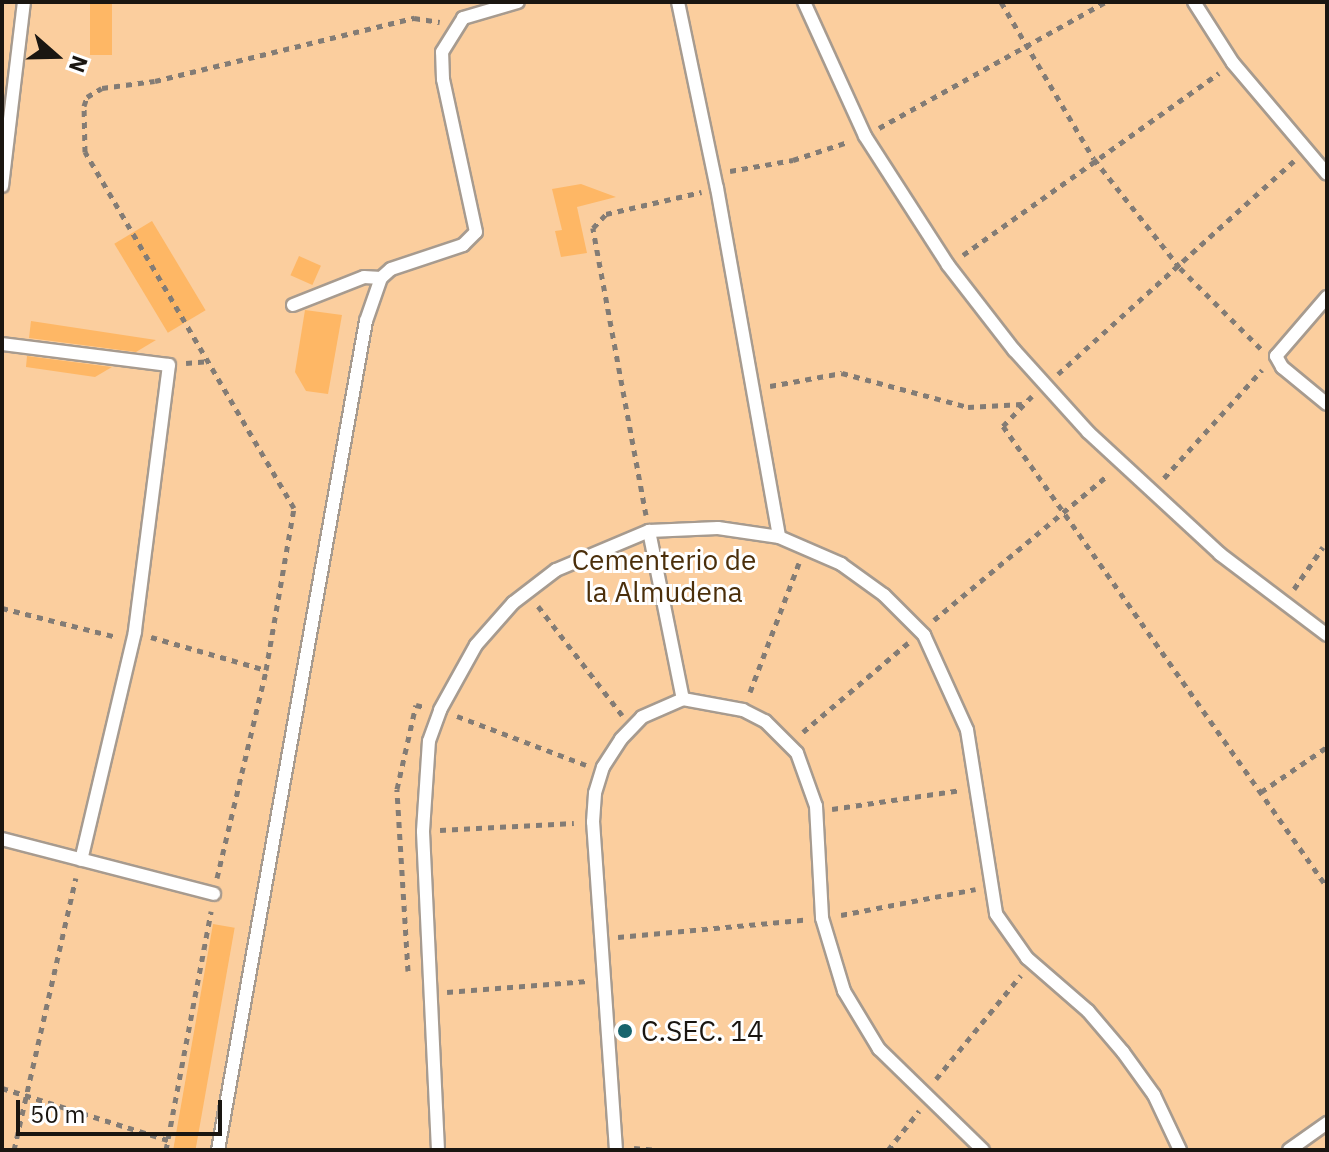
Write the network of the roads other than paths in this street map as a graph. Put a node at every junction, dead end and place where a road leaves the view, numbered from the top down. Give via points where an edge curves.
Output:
1 (24, 2) edge
2 (518, 2) edge
3 (678, 2) edge
4 (804, 2) edge
5 (1194, 2) edge
6 (1327, 174) edge
7 (2, 186) edge
8 (381, 278) junction
9 (1327, 297) edge
10 (293, 305) dead end
11 (2, 344) edge
12 (1327, 404) edge
13 (649, 531) junction
14 (779, 537) junction
15 (1327, 635) edge
16 (683, 699) junction
17 (2, 839) edge
18 (81, 860) junction
19 (214, 894) road end
20 (1327, 1123) edge
21 (218, 1150) edge
22 (438, 1150) edge
23 (616, 1150) edge
24 (983, 1150) edge
25 (1180, 1150) edge
26 (1289, 1150) edge

1 - 7 lane
2 - 8 lane via 473,11 453,27 442,67 476,232 463,245 403,263
3 - 14 lane
4 - 15 lane via 865,136 948,265 1014,350 1122,463 1220,554
5 - 6 lane via 1233,63
8 - 10 lane via 364,277
8 - 21 lane via 366,321
9 - 12 lane via 1279,349 1277,362
11 - 18 lane via 169,365 135,632
13 - 14 lane via 718,528
13 - 16 lane
13 - 22 lane via 568,564 527,592 476,645 429,741 423,831
14 - 25 lane via 884,595 921,632 958,701 977,788 989,888 1004,928 1123,1052 1154,1095
16 - 23 lane via 642,717 632,728 602,771 593,822
16 - 24 lane via 743,710 790,743 809,778 816,811 829,953 860,1023
17 - 18 lane
18 - 19 lane
20 - 26 lane

